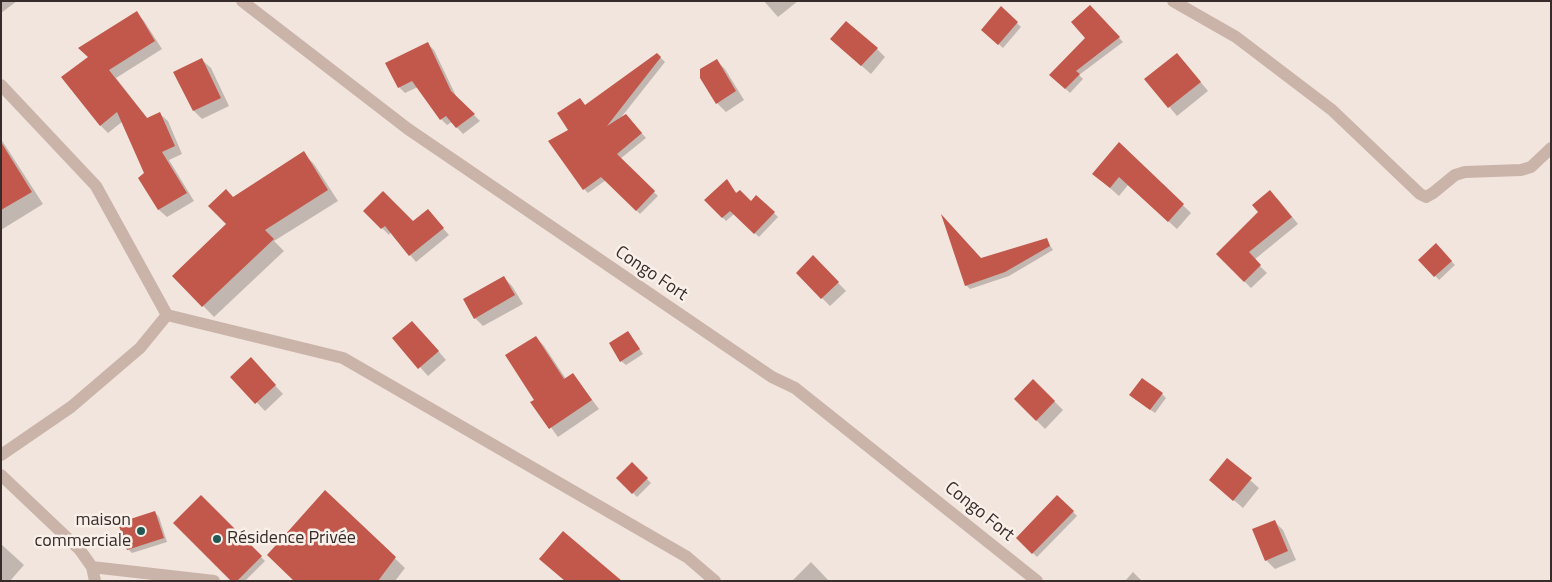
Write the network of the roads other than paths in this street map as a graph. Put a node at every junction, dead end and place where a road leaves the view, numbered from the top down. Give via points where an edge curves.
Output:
1 (242, 1) edge
2 (1173, 1) edge
3 (1, 85) edge
4 (1551, 148) edge
5 (166, 315) junction
6 (1, 454) edge
7 (1, 475) edge
8 (92, 567) junction
9 (95, 581) edge
10 (214, 581) edge
11 (715, 581) edge
12 (1037, 581) edge

1 - 12 street, Congo Fort via 408,129 772,377 795,388
2 - 4 street via 1236,37 1332,110 1426,197 1455,175 1465,172 1531,167
3 - 5 street via 96,186
5 - 6 street via 140,348 72,407
5 - 11 street via 343,358 687,557
7 - 8 street via 80,550
8 - 9 street
8 - 10 street

